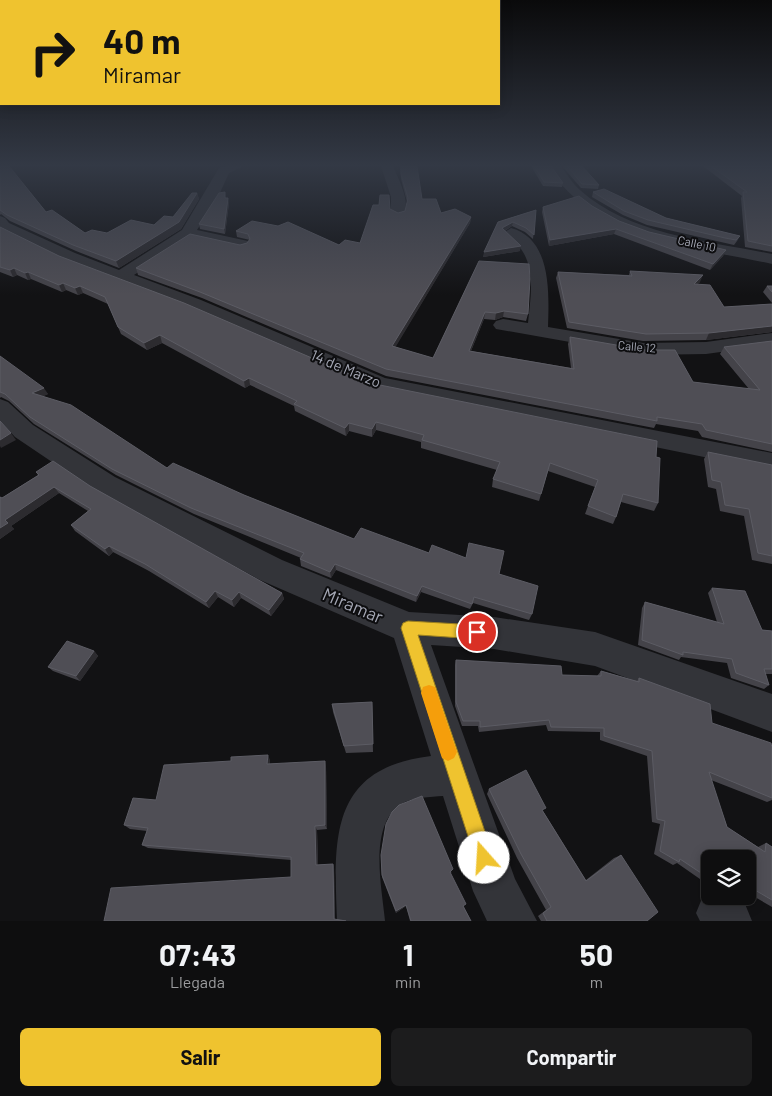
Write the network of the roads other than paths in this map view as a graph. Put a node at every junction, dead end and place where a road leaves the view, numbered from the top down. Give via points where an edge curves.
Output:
1 (202, 209) edge
2 (398, 209) edge
3 (602, 209) edge
4 (398, 213) edge
5 (1, 225) edge
6 (188, 233) junction
7 (511, 233) dead end
8 (242, 244) edge
9 (766, 257) edge
10 (772, 269) edge
11 (121, 276) junction
12 (502, 325) dead end
13 (538, 331) junction
14 (772, 339) edge
15 (0, 407) edge
16 (772, 462) edge
17 (408, 628) junction
18 (763, 706) edge
19 (455, 774) junction
20 (361, 921) edge
21 (513, 921) edge

1 - 6 street
2 - 4 street
3 - 9 street, Calle 10 via 625,222 665,236
5 - 11 street, 14 de Marzo via 69,257
6 - 8 street
6 - 11 street
7 - 13 street via 528,248 536,262
9 - 10 street
11 - 16 street, 14 de Marzo via 380,384
12 - 13 street, Calle 12
13 - 14 street, Calle 12 via 644,349 706,348
15 - 17 street, Miramar via 24,430 104,484 270,570
17 - 18 street, Miramar via 494,633 595,650
17 - 19 street
19 - 20 street via 408,781 372,802 365,813 357,841
19 - 21 street via 496,891

